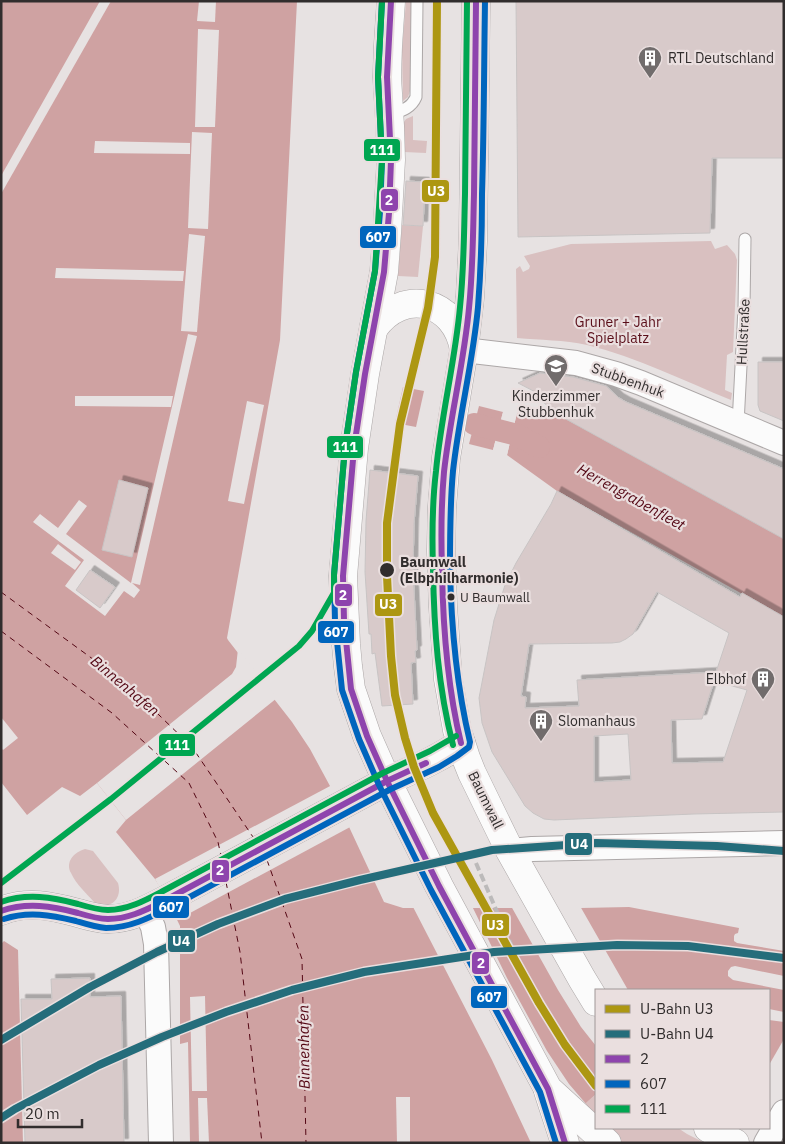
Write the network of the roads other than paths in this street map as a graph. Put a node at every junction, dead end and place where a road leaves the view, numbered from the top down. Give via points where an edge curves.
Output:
1 (391, 1) edge
2 (418, 1) edge
3 (476, 1) edge
4 (389, 115) junction
5 (745, 239) dead end
6 (374, 328) junction
7 (464, 350) junction
8 (738, 424) junction
9 (784, 443) edge
10 (461, 743) junction
11 (387, 781) junction
12 (784, 843) edge
13 (510, 851) junction
14 (156, 905) junction
15 (1, 911) edge
16 (595, 1000) edge
17 (784, 1112) edge
18 (710, 1129) edge
19 (571, 1135) edge
20 (161, 1143) edge
21 (607, 1143) edge
22 (735, 1143) edge
23 (766, 1143) edge

1 - 4 main road via 387,77
2 - 4 lane via 416,98 409,107
3 - 7 main road, Baumwall via 472,249
4 - 6 main road via 391,160 387,233
5 - 8 lane, Hullstraße
6 - 7 main road via 385,315 399,307 427,305 437,308 453,321
6 - 11 main road via 354,448 343,576 344,621 351,689
7 - 8 street, Stubbenhuk via 594,367
7 - 10 main road, Baumwall via 446,458 441,551 448,679
8 - 9 street, Stubbenhuk
10 - 11 main road
10 - 13 main road, Baumwall
11 - 14 main road
11 - 19 main road
12 - 13 street
13 - 16 main road, Baumwall
14 - 15 main road via 124,918 107,919 34,904
14 - 20 street via 153,927
17 - 23 street
18 - 22 main road
19 - 21 main road

